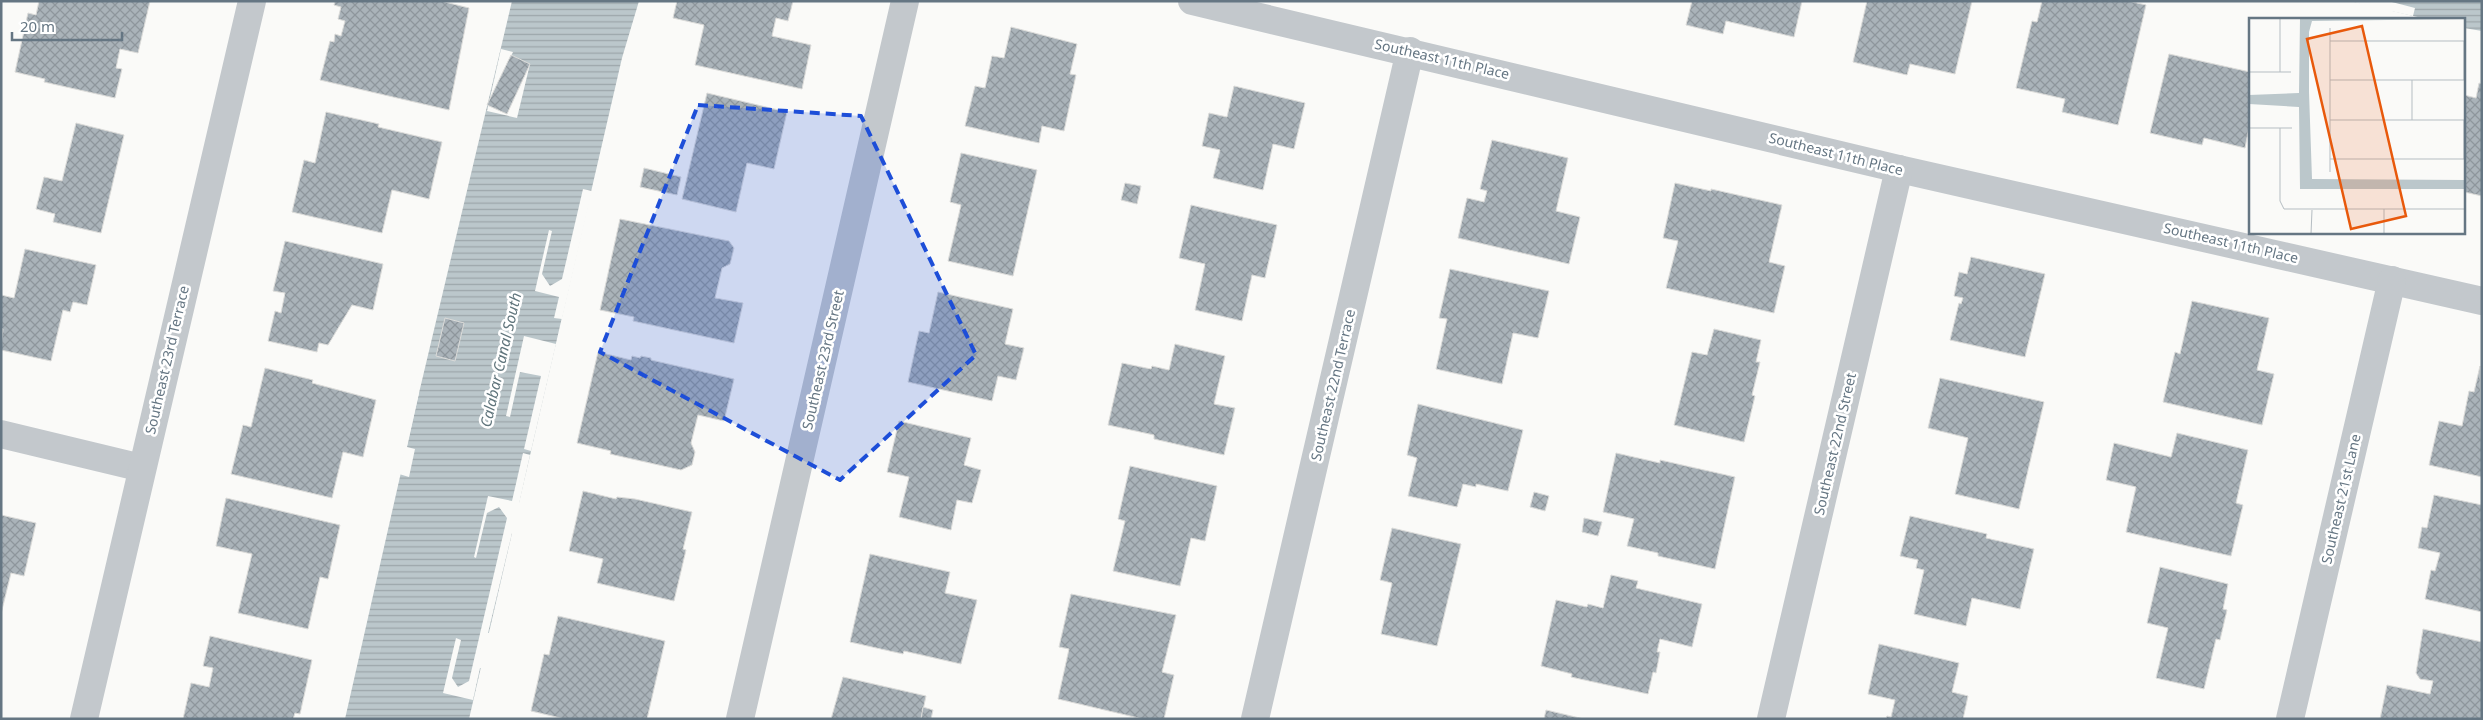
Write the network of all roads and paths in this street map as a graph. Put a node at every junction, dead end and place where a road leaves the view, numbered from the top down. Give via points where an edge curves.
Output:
1 (252, 1) edge
2 (905, 1) edge
3 (1192, 1) edge
4 (1410, 51) junction
5 (1898, 169) junction
6 (2392, 280) junction
7 (2482, 301) edge
8 (1, 434) edge
9 (142, 468) junction
10 (84, 719) edge
11 (740, 719) edge
12 (1255, 719) edge
13 (1771, 719) edge
14 (2290, 719) edge

1 - 9 street, Southeast 23rd Terrace
2 - 11 street, Southeast 23rd Street
3 - 4 street, Southeast 11th Place
4 - 5 street, Southeast 11th Place
4 - 12 street, Southeast 22nd Terrace
5 - 6 street, Southeast 11th Place
5 - 13 street, Southeast 22nd Street
6 - 7 street, Southeast 11th Place
6 - 14 street, Southeast 21st Lane
8 - 9 street
9 - 10 street, Southeast 23rd Terrace

